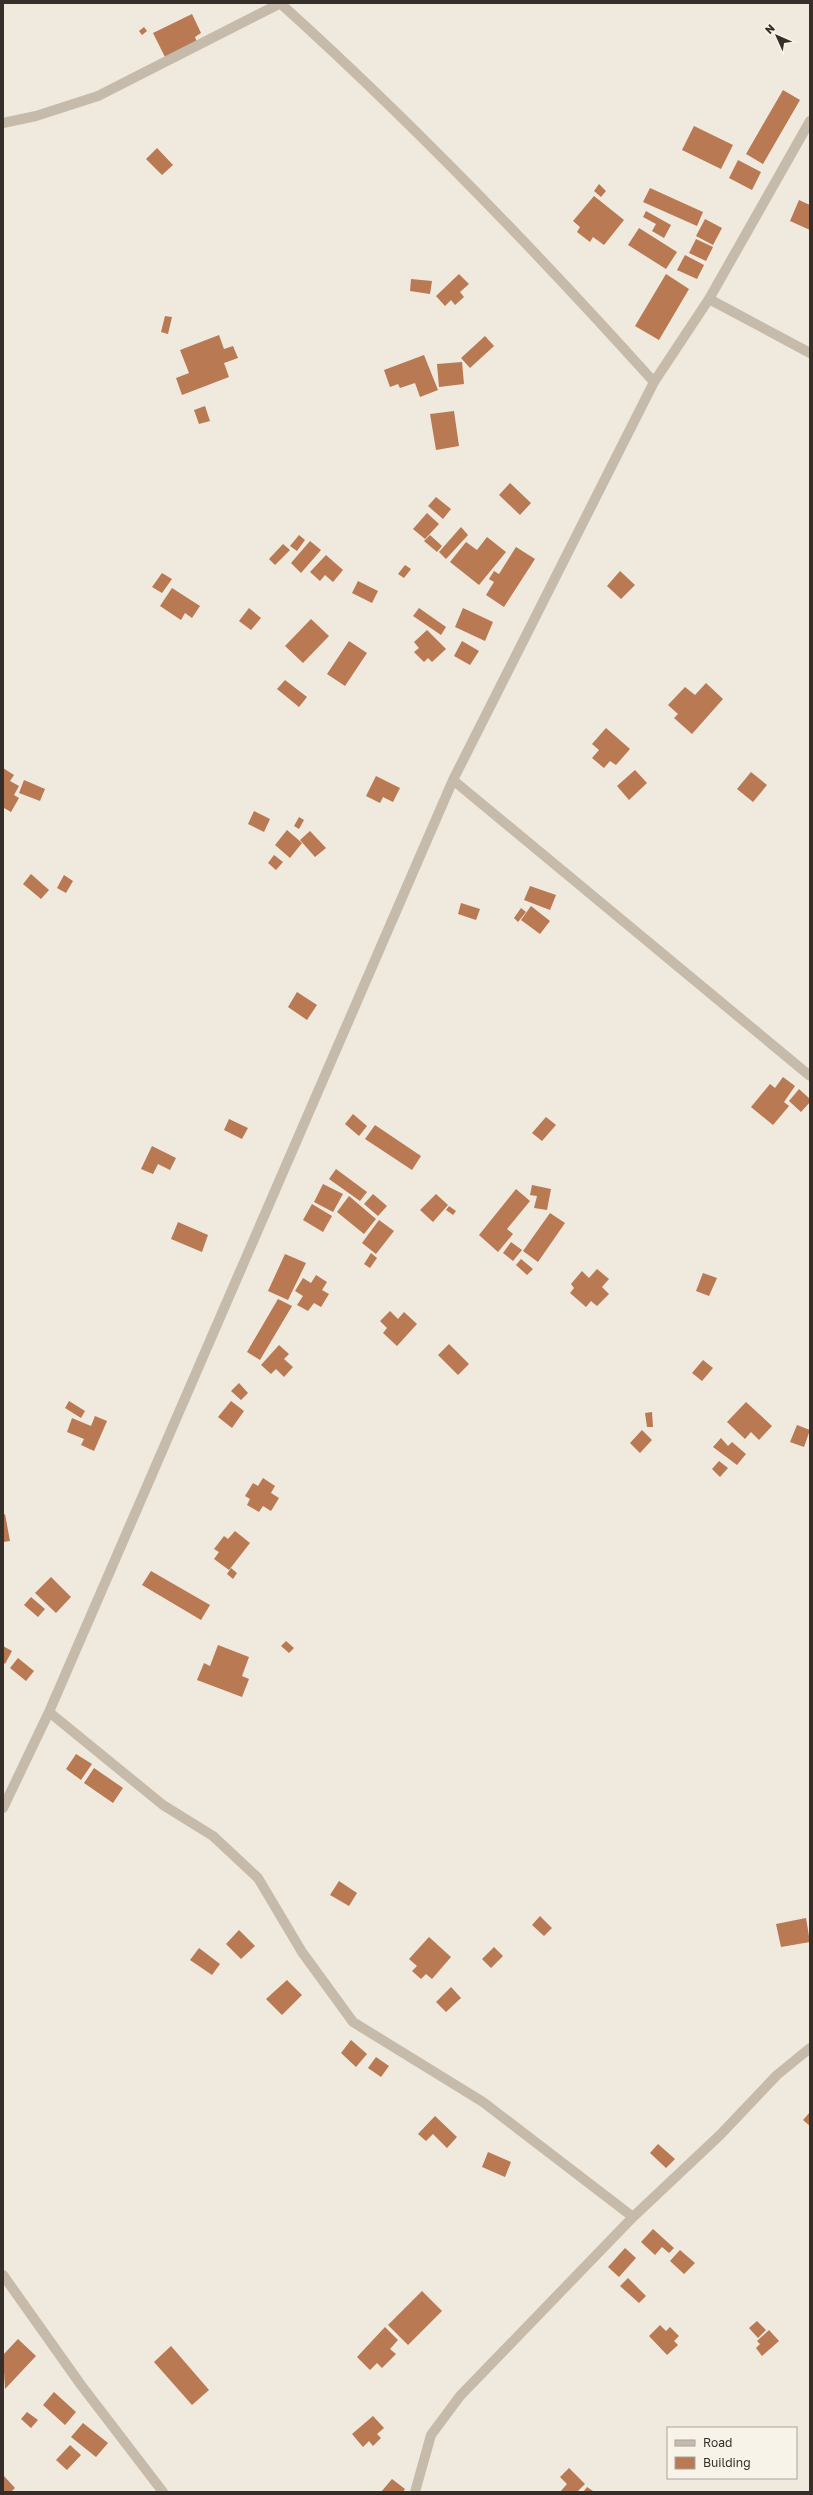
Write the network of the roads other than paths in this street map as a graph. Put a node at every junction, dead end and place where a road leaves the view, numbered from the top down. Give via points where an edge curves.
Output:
1 (280, 3) edge
2 (810, 121) edge
3 (3, 123) edge
4 (709, 300) junction
5 (810, 352) edge
6 (654, 382) junction
7 (453, 780) junction
8 (810, 1076) edge
9 (50, 1712) junction
10 (3, 1808) edge
11 (810, 2048) edge
12 (633, 2217) junction
13 (3, 2275) edge
14 (163, 2492) edge
15 (415, 2492) edge

1 - 3 street via 98,96 36,116
1 - 6 street via 360,75 541,257
2 - 4 street
4 - 5 street
4 - 6 street
6 - 7 street
7 - 8 street
7 - 9 street
9 - 10 street
9 - 12 street via 163,1805 213,1836 258,1878 302,1952 353,2022 482,2102
11 - 12 street via 778,2075 720,2135
12 - 15 street via 460,2396 431,2435
13 - 14 street via 81,2385

